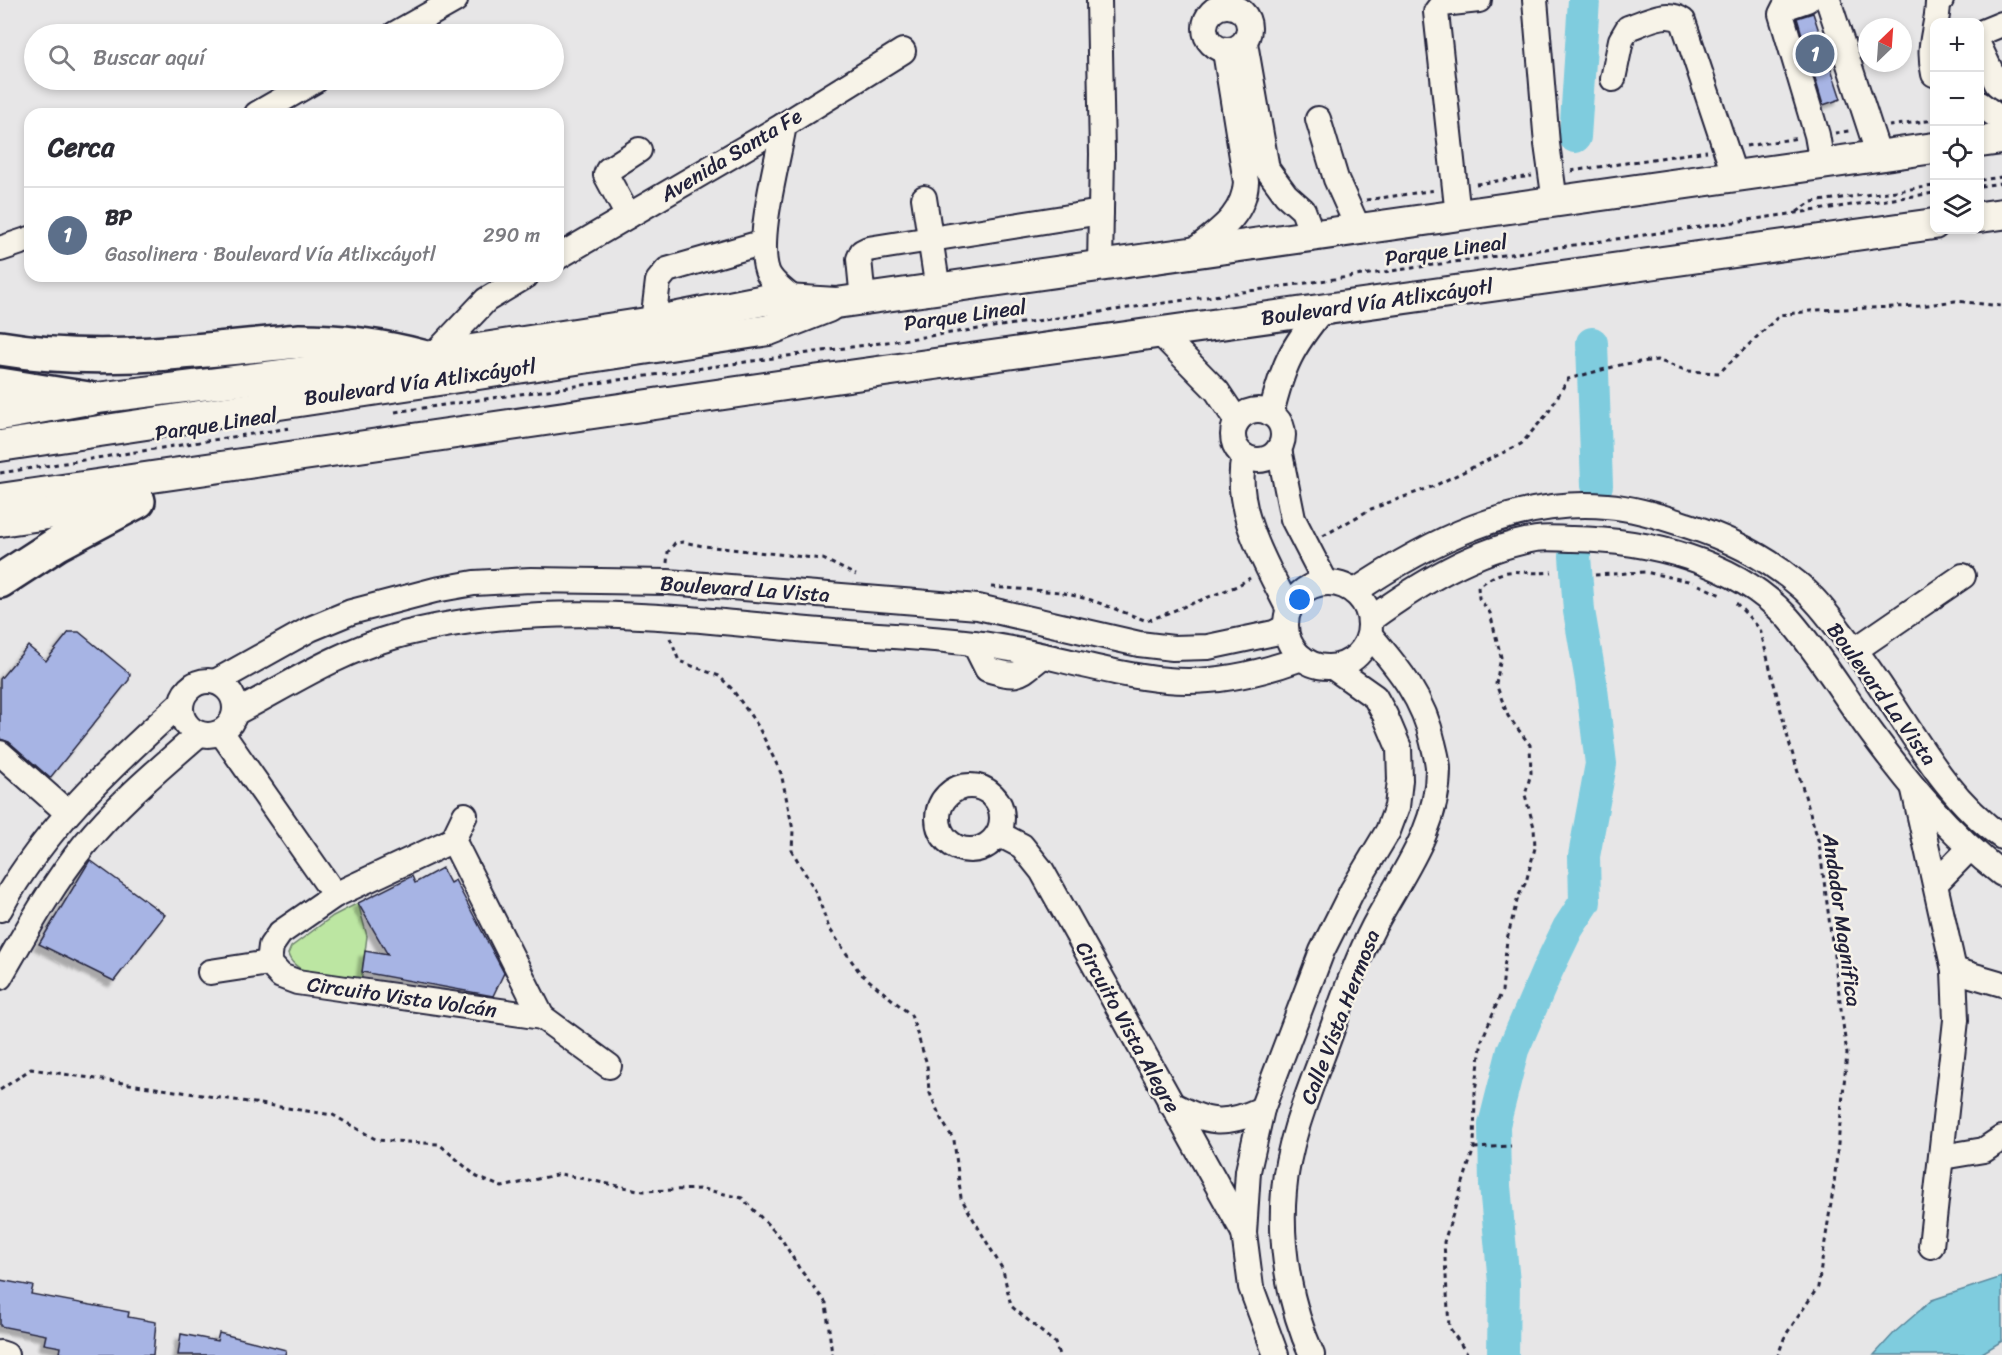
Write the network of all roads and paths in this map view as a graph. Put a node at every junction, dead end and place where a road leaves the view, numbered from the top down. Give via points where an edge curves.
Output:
1 (454, 0) edge
2 (1099, 0) edge
3 (1479, 0) edge
4 (1535, 0) edge
5 (1828, 0) edge
6 (1941, 0) edge
7 (1800, 1) edge
8 (1204, 9) edge
9 (1936, 18) edge
10 (412, 24) edge
11 (2002, 24) edge
12 (1244, 28) edge
13 (1984, 31) edge
14 (903, 51) dead end
15 (1984, 56) edge
16 (1613, 80) dead end
17 (2002, 88) edge
18 (299, 90) edge
19 (1984, 107) edge
20 (267, 108) edge
21 (1318, 119) dead end
22 (2002, 120) edge
23 (1930, 122) edge
24 (784, 125) junction
25 (1817, 135) junction
26 (2002, 139) edge
27 (1984, 141) edge
28 (1875, 142) junction
29 (1727, 148) junction
30 (1930, 148) edge
31 (639, 150) dead end
32 (1822, 164) junction
33 (1735, 177) junction
34 (2002, 177) edge
35 (1984, 179) edge
36 (2002, 183) edge
37 (1984, 185) edge
38 (1930, 187) edge
39 (1553, 188) junction
40 (1930, 194) edge
41 (924, 198) dead end
42 (1457, 201) junction
43 (1346, 203) junction
44 (1101, 212) junction
45 (1795, 213) junction
46 (2002, 214) edge
47 (628, 216) junction
48 (1984, 216) edge
49 (1930, 225) edge
50 (1359, 230) junction
51 (1313, 237) junction
52 (24, 241) edge
53 (930, 241) junction
54 (764, 242) junction
55 (0, 249) edge
56 (564, 253) edge
57 (1190, 254) junction
58 (1100, 267) junction
59 (516, 282) edge
60 (938, 290) junction
61 (796, 301) junction
62 (849, 302) junction
63 (2002, 306) edge
64 (1323, 309) junction
65 (653, 322) junction
66 (1159, 332) junction
67 (0, 348) edge
68 (427, 357) junction
69 (820, 380) junction
70 (0, 385) edge
71 (89, 399) junction
72 (393, 412) dead end
73 (1271, 414) junction
74 (0, 415) edge
75 (1237, 421) junction
76 (300, 426) dead end
77 (0, 446) edge
78 (1279, 449) junction
79 (1244, 456) junction
80 (0, 473) edge
81 (0, 500) edge
82 (138, 501) junction
83 (0, 521) edge
84 (1344, 524) dead end
85 (666, 569) dead end
86 (1552, 572) dead end
87 (1595, 575) dead end
88 (1963, 576) dead end
89 (0, 581) edge
90 (1326, 583) junction
91 (1237, 586) dead end
92 (863, 587) junction
93 (983, 587) dead end
94 (1354, 592) junction
95 (1725, 597) dead end
96 (1735, 602) dead end
97 (1287, 619) junction
98 (1370, 627) junction
99 (858, 635) junction
100 (672, 646) dead end
101 (1855, 650) junction
102 (1302, 658) junction
103 (1334, 668) junction
104 (217, 681) junction
105 (180, 704) junction
106 (1893, 705) junction
107 (1866, 725) junction
108 (219, 726) junction
109 (0, 753) edge
110 (1913, 787) junction
111 (68, 813) junction
112 (465, 815) dead end
113 (999, 834) dead end
114 (2002, 837) edge
115 (453, 840) junction
116 (1969, 849) junction
117 (2002, 874) edge
118 (1936, 883) junction
119 (335, 895) junction
120 (0, 909) edge
121 (269, 963) junction
122 (1954, 970) junction
123 (210, 972) dead end
124 (0, 977) edge
125 (2002, 984) edge
126 (542, 1017) junction
127 (609, 1066) dead end
128 (0, 1090) edge
129 (1170, 1103) junction
130 (1262, 1109) junction
131 (2002, 1138) edge
132 (1511, 1146) dead end
133 (1474, 1148) junction
134 (1942, 1157) junction
135 (1244, 1233) junction
136 (1931, 1246) dead end
137 (0, 1353) edge
138 (6, 1355) edge
139 (832, 1355) edge
140 (1059, 1355) edge
141 (1276, 1355) edge
142 (1312, 1355) edge
143 (1468, 1355) edge
144 (1778, 1355) edge

1 - 10 street
2 - 44 street
3 - 42 street via 1442,4 1436,12
4 - 39 street
5 - 28 street
6 - 9 street
7 - 25 street via 1784,8 1781,14
8 - 12 street via 1233,6 1242,11
8 - 12 street via 1204,30 1215,47
11 - 13 street
12 - 51 street via 1267,169 1303,210
12 - 57 street via 1245,195 1231,220
14 - 24 street, Avenida Santa Fe
15 - 17 street
16 - 29 street via 1620,40 1628,28 1666,15 1676,16 1683,21
18 - 20 street
19 - 22 street
21 - 43 street
23 - 28 path
24 - 47 street, Avenida Santa Fe
24 - 54 street
25 - 28 path
25 - 29 path
25 - 32 street
26 - 27 main road
28 - 30 main road, Boulevard Vía Atlixcáyotl
28 - 32 main road, Boulevard Vía Atlixcáyotl
29 - 33 street
29 - 39 path
31 - 47 street via 606,175
32 - 33 main road, Boulevard Vía Atlixcáyotl
33 - 39 main road, Boulevard Vía Atlixcáyotl
34 - 35 path
36 - 37 path
38 - 45 path via 1811,202
39 - 42 main road, Boulevard Vía Atlixcáyotl
39 - 42 path
40 - 45 path, Parque Lineal
41 - 53 street
42 - 43 path
42 - 50 main road, Boulevard Vía Atlixcáyotl
43 - 50 street
44 - 53 street
44 - 58 street
45 - 72 path, Parque Lineal
46 - 48 main road
47 - 56 street, Avenida Santa Fe
49 - 64 main road, Boulevard Vía Atlixcáyotl
50 - 51 main road, Boulevard Vía Atlixcáyotl
51 - 57 main road, Boulevard Vía Atlixcáyotl
52 - 55 street
53 - 60 street
53 - 62 street via 862,252
54 - 61 street via 771,279
54 - 65 street via 666,270 658,281
57 - 58 main road, Boulevard Vía Atlixcáyotl
58 - 60 main road, Boulevard Vía Atlixcáyotl
59 - 68 street via 486,300
60 - 62 main road, Boulevard Vía Atlixcáyotl
61 - 62 main road, Boulevard Vía Atlixcáyotl
61 - 65 main road, Boulevard Vía Atlixcáyotl via 770,299
62 - 77 main road, Boulevard Vía Atlixcáyotl via 769,330
63 - 84 path via 1955,301 1780,315 1719,373 1688,371 1657,360 1568,379 1548,413 1521,444
64 - 66 main road, Boulevard Vía Atlixcáyotl
64 - 73 street via 1295,344 1279,381
65 - 68 main road, Boulevard Vía Atlixcáyotl
66 - 69 main road, Boulevard Vía Atlixcáyotl
66 - 75 street via 1217,391
67 - 68 highway via 61,356 128,357 328,341
68 - 71 main road, Boulevard Vía Atlixcáyotl
69 - 81 main road, Boulevard Vía Atlixcáyotl
69 - 82 main road, Boulevard Vía Atlixcáyotl via 790,397 752,410
70 - 71 highway
71 - 74 main road, Boulevard Vía Atlixcáyotl
73 - 75 street via 1253,410
73 - 78 street via 1283,430
75 - 79 street via 1233,440
76 - 80 path, Parque Lineal
78 - 79 street via 1263,460
78 - 90 street via 1293,519
79 - 97 street via 1240,475 1250,530
82 - 83 main road, Boulevard Vía Atlixcáyotl
82 - 89 highway via 57,544
85 - 92 path via 668,552 675,543 683,542 822,559 853,575
86 - 133 path via 1495,573 1478,587 1479,598 1490,613 1501,657 1496,684 1508,716 1530,745 1531,773 1525,795 1535,848 1508,939 1502,992 1482,1040 1475,1092
87 - 95 path via 1645,572 1694,583
88 - 101 street
90 - 94 street
90 - 97 street via 1297,596
91 - 93 path via 1147,621 1060,592
92 - 97 street, Boulevard La Vista via 1173,648 1208,647 1274,633
92 - 99 street
92 - 104 street, Boulevard La Vista via 531,580 474,583 351,612 310,629
94 - 98 street via 1365,604
94 - 101 street, Boulevard La Vista via 1401,559 1516,512 1606,506 1649,513 1714,534 1764,560 1799,584
96 - 144 path, Andador Magnífica via 1760,629 1819,843 1846,1054 1834,1184 1818,1287 1785,1336
97 - 102 street via 1290,644
98 - 103 street via 1363,651
98 - 107 street, Boulevard La Vista via 1398,599 1477,555 1538,539 1609,540 1658,548 1706,564 1747,586 1786,617
98 - 142 street, Calle Vista Hermosa via 1427,715 1438,767 1437,794 1431,820 1352,974 1306,1098 1291,1154 1284,1190 1283,1228 1300,1330
99 - 102 street, Boulevard La Vista via 974,643 1165,680 1232,677
99 - 108 street, Boulevard La Vista via 611,614 567,613 470,623 393,637 347,653 300,676
100 - 140 path via 679,661 719,676 758,726 781,772 793,830 792,850 816,892 829,928 860,972 911,1015 927,1064 929,1091 954,1140 961,1198 1003,1270 1011,1306 1055,1343
101 - 106 street, Boulevard La Vista
102 - 103 street via 1317,666
103 - 130 street, Calle Vista Hermosa via 1375,697 1392,729 1399,748 1397,807 1388,831 1322,951
104 - 105 street via 193,684
104 - 108 street via 228,688 235,700
105 - 108 street via 188,727
105 - 111 street
106 - 107 street
106 - 114 street, Boulevard La Vista via 1915,741 1978,821
107 - 110 street, Boulevard La Vista
108 - 119 street
108 - 124 street, Boulevard La Vista via 141,784 84,845 38,911
109 - 111 street
110 - 116 street, Boulevard La Vista
110 - 118 street
111 - 120 street
112 - 115 street
113 - 129 street, Circuito Vista Alegre via 1022,846 1042,871
115 - 119 street
115 - 126 street, Circuito Vista Volcán
116 - 117 street, Boulevard La Vista
116 - 118 street
118 - 122 street
119 - 121 street via 280,933 271,946
121 - 123 street
121 - 126 street, Circuito Vista Volcán via 281,976 297,982
122 - 125 street
122 - 134 street via 1956,1020
126 - 127 street, Circuito Vista Volcán
128 - 139 path via 31,1069 108,1079 333,1115 377,1140 439,1144 477,1177 502,1187 560,1173 643,1191 703,1189 742,1198 782,1238 826,1303
129 - 130 street via 1200,1119 1220,1122 1240,1119
129 - 135 street, Circuito Vista Alegre
130 - 135 street, Calle Vista Hermosa via 1248,1171
131 - 134 street via 1984,1150
132 - 133 path
133 - 143 path via 1444,1242 1449,1327
134 - 136 street
135 - 141 street, Calle Vista Hermosa via 1251,1287
137 - 138 street

